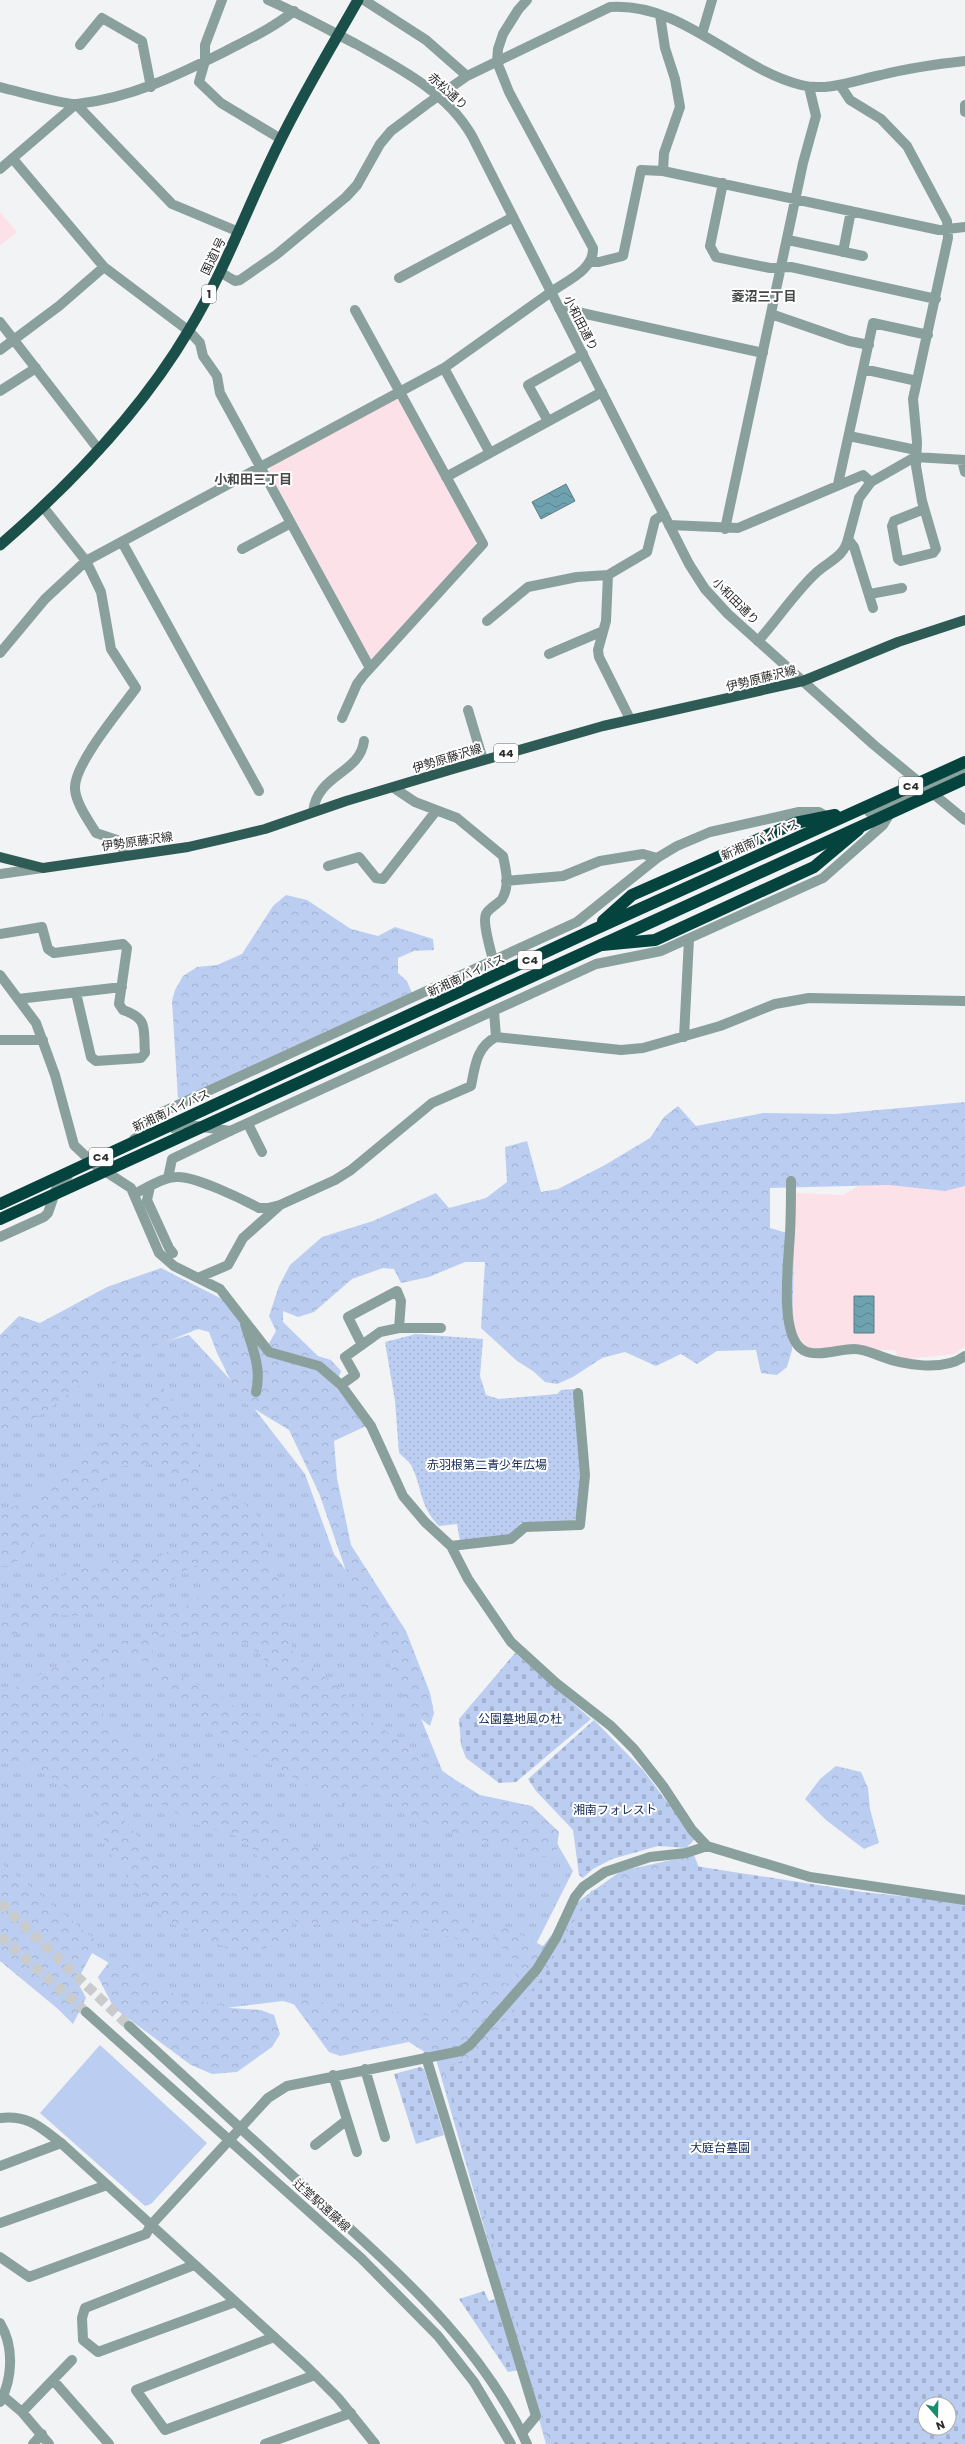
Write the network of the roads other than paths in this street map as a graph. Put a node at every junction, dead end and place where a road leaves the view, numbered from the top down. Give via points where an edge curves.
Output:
1 (222, 0) edge
2 (268, 0) edge
3 (358, 0) edge
4 (364, 0) edge
5 (526, 0) edge
6 (712, 0) edge
7 (294, 11) junction
8 (660, 15) junction
9 (702, 34) junction
10 (338, 35) junction
11 (80, 45) dead end
12 (204, 61) junction
13 (965, 61) edge
14 (497, 62) junction
15 (467, 76) junction
16 (840, 85) junction
17 (809, 86) junction
18 (0, 87) edge
19 (151, 87) junction
20 (440, 97) junction
21 (76, 104) junction
22 (965, 105) edge
23 (965, 112) edge
24 (281, 139) junction
25 (13, 158) junction
26 (0, 169) edge
27 (663, 171) junction
28 (723, 183) junction
29 (796, 200) junction
30 (851, 211) junction
31 (513, 217) junction
32 (965, 227) edge
33 (949, 230) junction
34 (239, 232) junction
35 (788, 240) junction
36 (843, 252) junction
37 (863, 256) dead end
38 (591, 262) junction
39 (104, 267) junction
40 (782, 268) junction
41 (220, 272) junction
42 (399, 278) dead end
43 (551, 292) junction
44 (936, 299) junction
45 (559, 308) junction
46 (355, 310) dead end
47 (771, 314) junction
48 (0, 322) edge
49 (189, 331) junction
50 (928, 335) junction
51 (14, 340) junction
52 (869, 345) junction
53 (0, 350) edge
54 (763, 353) junction
55 (583, 354) junction
56 (36, 368) junction
57 (444, 368) junction
58 (863, 369) junction
59 (917, 381) junction
60 (0, 391) edge
61 (400, 392) junction
62 (602, 392) junction
63 (548, 421) junction
64 (849, 436) junction
65 (99, 450) junction
66 (490, 453) junction
67 (916, 453) junction
68 (964, 460) edge
69 (261, 467) junction
70 (965, 472) edge
71 (446, 477) junction
72 (871, 482) junction
73 (838, 484) junction
74 (44, 508) junction
75 (924, 509) junction
76 (664, 514) junction
77 (291, 523) junction
78 (669, 525) junction
79 (725, 528) junction
80 (848, 539) junction
81 (122, 542) junction
82 (0, 546) edge
83 (242, 549) dead end
84 (86, 560) junction
85 (608, 575) junction
86 (902, 588) dead end
87 (870, 594) junction
88 (873, 608) dead end
89 (965, 620) edge
90 (487, 621) dead end
91 (603, 631) junction
92 (758, 641) junction
93 (0, 653) edge
94 (549, 654) dead end
95 (370, 668) junction
96 (804, 681) junction
97 (468, 710) dead end
98 (342, 718) dead end
99 (630, 719) junction
100 (364, 741) dead end
101 (483, 760) junction
102 (965, 762) edge
103 (965, 771) edge
104 (965, 779) edge
105 (926, 787) junction
106 (394, 788) junction
107 (259, 791) dead end
108 (913, 793) junction
109 (874, 809) junction
110 (436, 811) junction
111 (313, 812) junction
112 (965, 820) edge
113 (864, 825) junction
114 (883, 825) junction
115 (125, 855) junction
116 (0, 857) edge
117 (657, 858) junction
118 (328, 866) dead end
119 (43, 868) junction
120 (0, 874) edge
121 (506, 881) junction
122 (0, 934) edge
123 (689, 939) junction
124 (601, 945) junction
125 (493, 960) junction
126 (0, 976) edge
127 (122, 987) junction
128 (76, 993) junction
129 (18, 999) junction
130 (965, 1001) edge
131 (494, 1011) junction
132 (496, 1037) junction
133 (684, 1037) junction
134 (0, 1040) edge
135 (43, 1040) junction
136 (185, 1102) junction
137 (248, 1124) junction
138 (193, 1126) junction
139 (230, 1131) junction
140 (262, 1152) dead end
141 (91, 1162) junction
142 (168, 1178) junction
143 (791, 1181) dead end
144 (150, 1187) junction
145 (134, 1194) junction
146 (0, 1196) edge
147 (0, 1204) edge
148 (280, 1205) junction
149 (0, 1219) edge
150 (0, 1237) edge
151 (173, 1253) dead end
152 (200, 1277) junction
153 (243, 1318) junction
154 (400, 1328) junction
155 (441, 1328) dead end
156 (362, 1345) junction
157 (965, 1356) edge
158 (341, 1385) junction
159 (256, 1392) dead end
160 (578, 1393) dead end
161 (451, 1546) junction
162 (707, 1846) junction
163 (965, 1900) edge
164 (86, 2012) tunnel mouth
165 (129, 2026) tunnel mouth
166 (426, 2057) junction
167 (364, 2069) junction
168 (333, 2075) junction
169 (0, 2118) edge
170 (347, 2120) junction
171 (240, 2127) junction
172 (385, 2137) dead end
173 (230, 2139) junction
174 (61, 2143) junction
175 (315, 2145) dead end
176 (357, 2152) dead end
177 (0, 2166) edge
178 (107, 2185) junction
179 (0, 2223) edge
180 (151, 2225) junction
181 (0, 2257) edge
182 (194, 2265) junction
183 (235, 2302) junction
184 (0, 2323) edge
185 (274, 2337) junction
186 (72, 2360) dead end
187 (315, 2374) junction
188 (53, 2380) junction
189 (2, 2399) edge
190 (22, 2412) junction
191 (351, 2413) junction
192 (522, 2433) junction
193 (42, 2434) junction
194 (33, 2444) edge
195 (49, 2444) edge
196 (109, 2444) edge
197 (265, 2444) edge
198 (375, 2444) edge
199 (511, 2444) edge
200 (527, 2444) edge

1 - 12 street via 205,45
2 - 7 street, 赤松通り
3 - 10 highway, 国道1号 / 1
4 - 15 street via 426,40
5 - 14 street via 503,34
6 - 9 street
7 - 10 street, 赤松通り
7 - 12 street via 278,24
8 - 9 street
8 - 14 street via 633,8 610,7
8 - 27 street via 665,48 676,79 680,107 664,153
9 - 17 street via 754,65
10 - 20 street, 赤松通り via 406,72
10 - 24 highway, 国道1号 / 1
11 - 19 street via 102,18 142,41
12 - 19 street
12 - 24 street via 199,82 221,103
13 - 16 street via 926,65
14 - 15 street
14 - 38 street via 509,92 591,242 594,255
15 - 20 street
16 - 17 street
16 - 33 street via 850,100 881,119 907,146 947,221
17 - 29 street via 816,116
18 - 21 street
19 - 21 street
20 - 31 street, 赤松通り via 467,126
20 - 41 street via 391,131 372,156 357,186 276,255 240,280
21 - 25 street
21 - 34 street via 172,204
22 - 23 street
24 - 34 highway, 国道1号 / 1
25 - 26 street
25 - 39 street
27 - 28 street
27 - 38 street via 641,170 623,256
28 - 29 street
28 - 40 street via 710,246 716,256 770,268
29 - 30 street
29 - 35 street
30 - 33 street
30 - 36 street
31 - 42 street
31 - 43 street, 赤松通り
32 - 33 street
33 - 44 street
34 - 41 highway, 国道1号 / 1
35 - 36 street
35 - 40 street
36 - 37 street
38 - 43 street
39 - 49 street
39 - 51 street via 60,306
40 - 44 street via 791,267
40 - 47 street
41 - 49 highway, 国道1号 / 1
43 - 45 street, 小和田通り
43 - 57 street
44 - 50 street
45 - 54 street
45 - 55 street, 小和田通り
46 - 61 street
47 - 52 street via 849,341
47 - 54 street
48 - 51 street
49 - 65 highway, 国道1号 / 1 via 147,393
49 - 69 street via 200,343 203,356 217,376 220,393
50 - 52 street via 874,323
50 - 59 street
51 - 53 street
51 - 56 street
52 - 58 street
54 - 79 street
55 - 62 street, 小和田通り
55 - 63 street via 528,385
56 - 60 street
56 - 65 street
57 - 61 street
57 - 66 street
58 - 59 street
58 - 64 street
59 - 67 street via 913,399
61 - 69 street
61 - 71 street
62 - 63 street
62 - 76 street, 小和田通り
63 - 66 street
64 - 67 street
64 - 73 street
65 - 74 highway, 国道1号 / 1
66 - 71 street
67 - 68 street
67 - 72 street
67 - 75 street
68 - 70 street
69 - 77 street
69 - 81 street
71 - 95 street via 483,544
72 - 73 street via 863,475
72 - 80 street via 859,498
73 - 79 street via 738,528
74 - 82 highway, 国道1号 / 1
74 - 84 street
75 - 75 street via 894,521 892,526 898,559 901,561 933,553 936,549
76 - 78 street, 小和田通り
76 - 85 street via 655,520 647,552
77 - 83 street
77 - 95 street
78 - 79 street
78 - 92 street, 小和田通り via 705,590
80 - 87 street via 854,547
80 - 92 street via 846,548 818,571
81 - 84 street
81 - 107 street
84 - 93 street via 45,600
84 - 115 street via 101,592 112,649 136,688 82,764 75,779 74,789 96,833 120,842
85 - 90 street via 537,583 520,592
85 - 91 street via 606,621
86 - 87 street
87 - 88 street
89 - 96 main road, 伊勢原藤沢線 / 44 via 898,642
91 - 94 street
91 - 99 street via 598,650 602,665
92 - 96 street, 小和田通り
95 - 98 street via 357,684
96 - 99 main road, 伊勢原藤沢線 / 44 via 695,707
96 - 105 street, 小和田通り via 874,745
97 - 101 street
99 - 101 main road, 伊勢原藤沢線 / 44
100 - 111 street via 363,750 358,758 318,793
101 - 106 main road, 伊勢原藤沢線 / 44
102 - 147 highway, 新湘南バイパス / C4, bridge via 858,810 795,823 632,896 593,930
103 - 105 street
104 - 113 highway, C4, bridge
105 - 108 street
105 - 112 street, 小和田通り
106 - 110 street via 415,802
106 - 111 main road, 伊勢原藤沢線 / 44
108 - 109 street
108 - 114 street via 895,805
109 - 114 street via 883,814
109 - 117 street via 841,821 809,810 717,830 677,846
110 - 118 street via 383,878 376,878 359,857
110 - 121 street via 457,818 503,856
111 - 115 main road, 伊勢原藤沢線 / 44 via 222,839
113 - 124 highway, C4, bridge
113 - 124 highway, bridge via 814,867 655,940
114 - 123 street via 822,878
115 - 119 main road, 伊勢原藤沢線 / 44
116 - 119 main road, 伊勢原藤沢線 / 44
117 - 121 street via 642,854 607,860 563,876
117 - 125 street via 577,922
119 - 120 street
121 - 125 street via 502,899 486,914 485,922
122 - 127 street via 42,927 48,949 54,953 124,944 127,948
123 - 131 street via 655,953 604,961
123 - 133 street
124 - 149 highway, C4, bridge
125 - 136 street
126 - 129 street
127 - 128 street
127 - 128 street via 119,1004 123,1010 137,1015 142,1021 145,1053 141,1058 96,1061 91,1057
128 - 129 street
129 - 135 street via 36,1023
130 - 133 street via 809,998 775,1004
131 - 132 street
131 - 137 street
132 - 133 street via 621,1050 644,1048
132 - 148 street via 480,1050 471,1086 432,1102 351,1170 335,1180
134 - 135 street
135 - 141 street via 74,1145
136 - 138 street
136 - 141 street via 150,1120 141,1135
137 - 139 street
137 - 140 street
138 - 139 street
138 - 141 street via 182,1124
139 - 142 street via 172,1159
141 - 145 street via 131,1188
141 - 146 street via 10,1195
141 - 150 street via 59,1181 48,1213 44,1217
142 - 144 street
142 - 148 street via 178,1176 192,1179 259,1208
143 - 157 street via 786,1278 791,1332 795,1343 812,1353 856,1349 904,1364 952,1363
144 - 145 street
144 - 151 street via 147,1200
145 - 152 street via 159,1253 174,1266
148 - 152 street via 243,1238 228,1265
152 - 153 street via 220,1289
153 - 158 street via 269,1352 319,1366
153 - 159 street via 258,1366 259,1380
154 - 155 street
154 - 156 street via 380,1332
154 - 156 street via 401,1301 397,1291 348,1317
156 - 158 street via 345,1357 355,1375
158 - 161 street via 371,1426 403,1496 425,1522
160 - 161 street via 585,1475 580,1526 525,1527 511,1540
161 - 162 street via 468,1579 510,1642 556,1684 611,1726 634,1749 663,1786 692,1830
162 - 163 street via 810,1877
162 - 166 street via 686,1853 650,1857 605,1872 584,1886 575,1897 556,1938 537,1969 470,2046 461,2051
164 - 173 street, 辻堂駅遠藤線
165 - 171 street, 辻堂駅遠藤線
166 - 167 street
166 - 192 street via 536,2416
167 - 168 street
167 - 172 street
168 - 170 street
168 - 171 street via 287,2086 268,2098
169 - 174 street via 12,2116 31,2120
170 - 175 street
170 - 176 street
171 - 173 street
171 - 192 street, 辻堂駅遠藤線 via 428,2303 476,2360
173 - 180 street
173 - 199 street, 辻堂駅遠藤線 via 361,2258 438,2336 474,2382
174 - 177 street
174 - 178 street
178 - 179 street
178 - 180 street
180 - 181 street via 146,2234 30,2277
180 - 182 street
182 - 183 street
182 - 183 street via 85,2308 82,2318 83,2340 98,2352
183 - 185 street
184 - 189 street via 10,2354 8,2382
185 - 187 street
185 - 187 street via 136,2390 165,2430
186 - 188 street
187 - 191 street
188 - 190 street
188 - 196 street
189 - 190 street
190 - 193 street
191 - 197 street
191 - 198 street
192 - 200 street, 辻堂駅遠藤線
193 - 194 street
193 - 195 street

